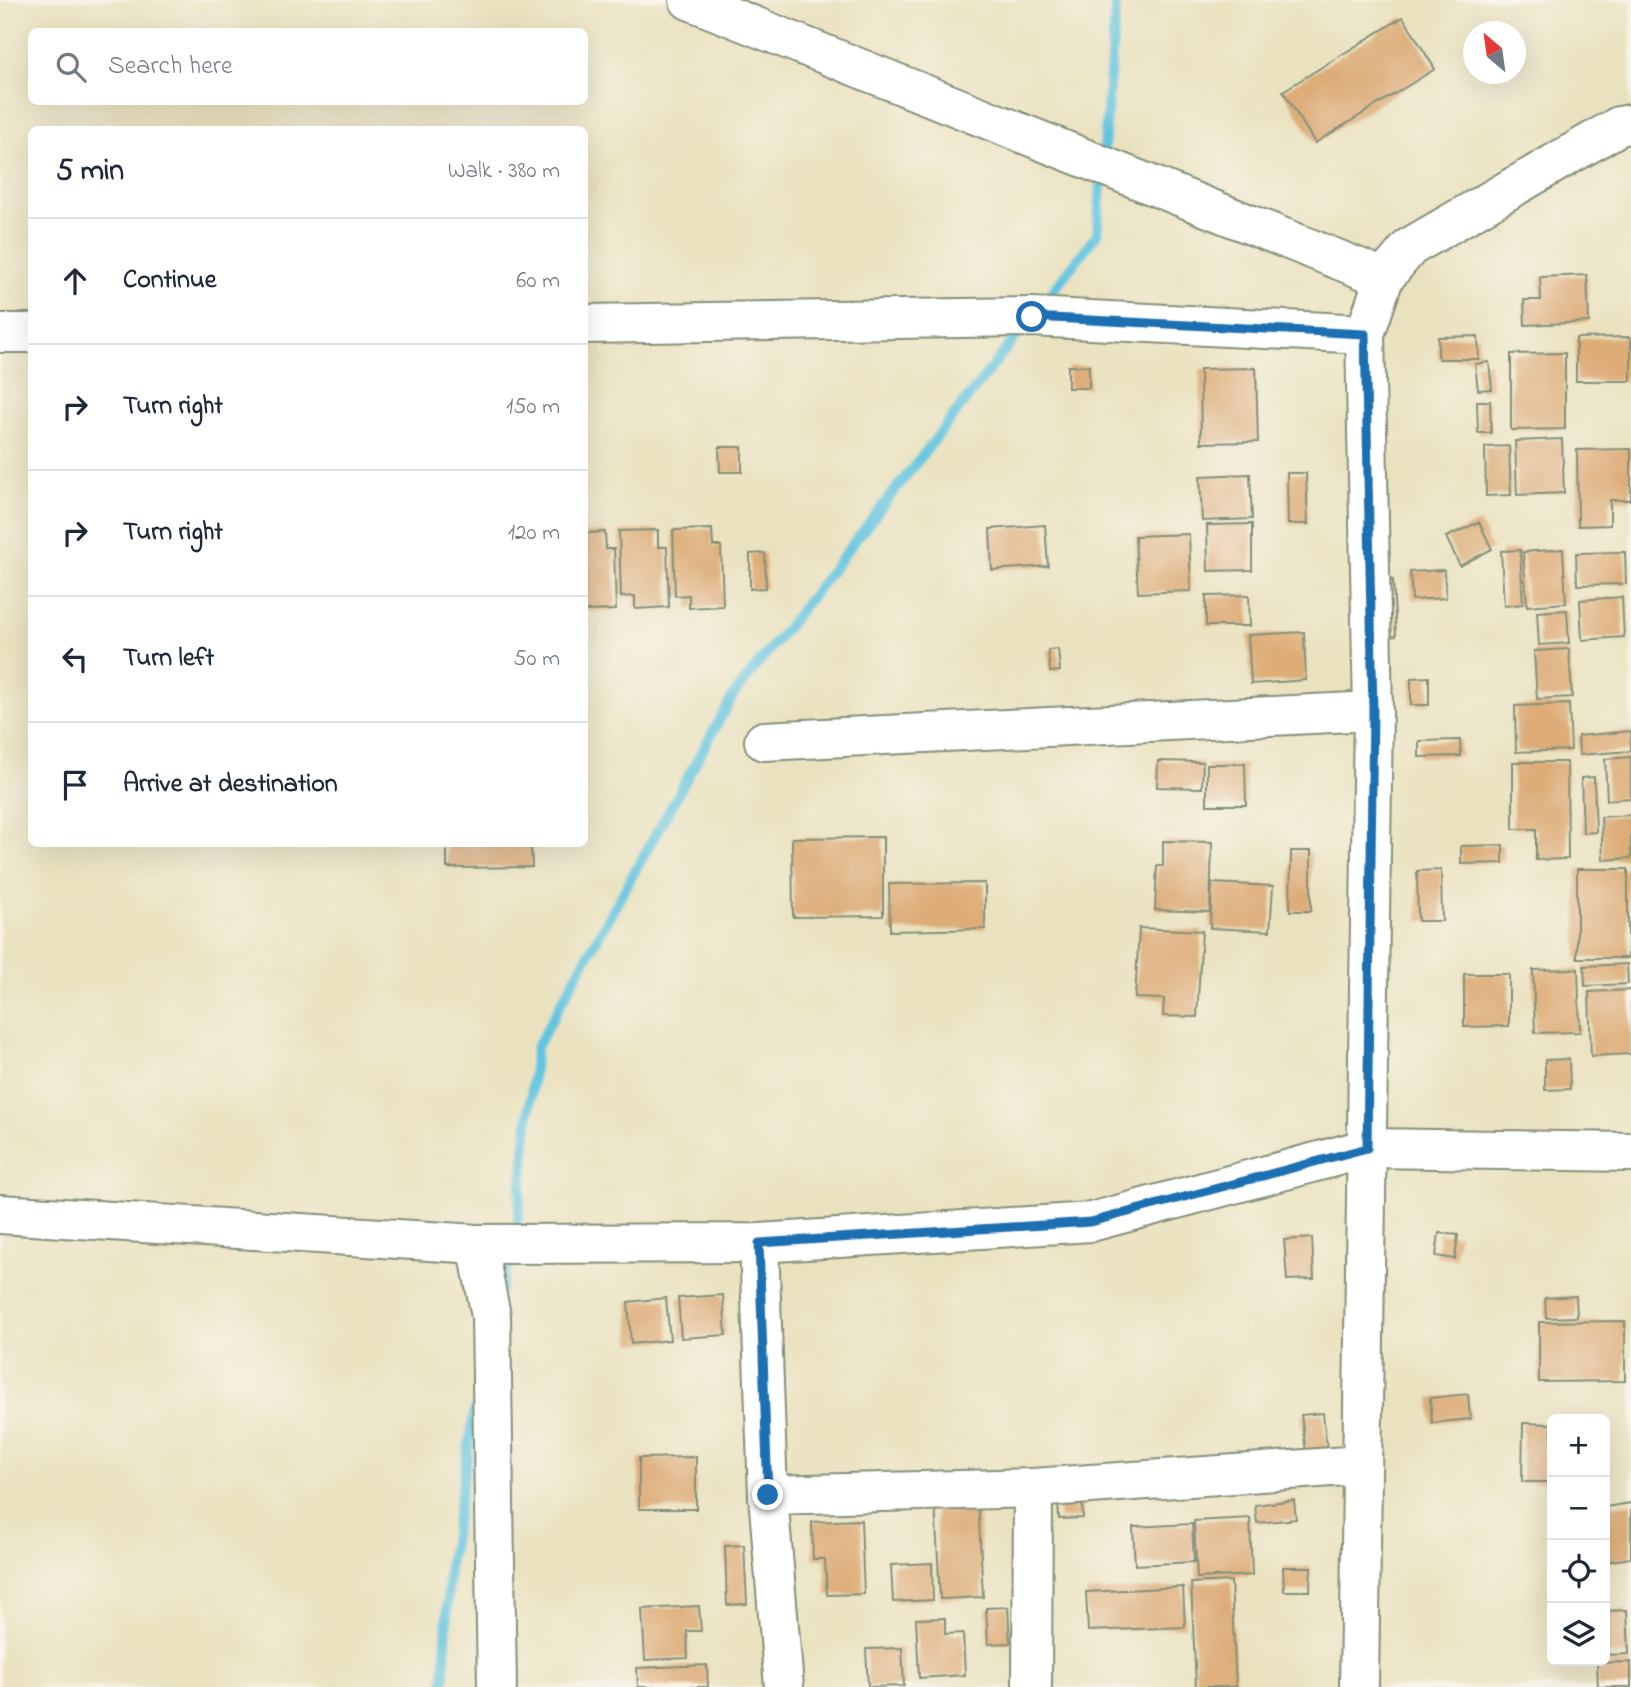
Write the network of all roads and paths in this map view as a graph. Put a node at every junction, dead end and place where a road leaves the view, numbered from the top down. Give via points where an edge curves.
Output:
1 (690, 0) edge
2 (1631, 124) edge
3 (1384, 278) junction
4 (588, 324) edge
5 (0, 333) edge
6 (28, 333) edge
7 (1365, 334) junction
8 (1373, 711) junction
9 (764, 741) dead end
10 (1367, 1148) junction
11 (1631, 1152) edge
12 (0, 1214) edge
13 (759, 1243) junction
14 (477, 1244) junction
15 (1361, 1465) junction
16 (1033, 1488) junction
17 (768, 1495) junction
18 (497, 1687) edge
19 (784, 1687) edge
20 (1032, 1687) edge
21 (1359, 1687) edge

1 - 3 street
2 - 3 street via 1619,126 1410,247
3 - 7 street
4 - 7 street via 1032,317
5 - 6 street
7 - 8 street
8 - 9 street
8 - 10 street
10 - 11 street
10 - 13 street via 1091,1222
10 - 15 street
12 - 14 street
13 - 14 street
13 - 17 street
14 - 18 street via 491,1316
15 - 16 street
15 - 21 street
16 - 17 street
16 - 20 street
17 - 19 street

